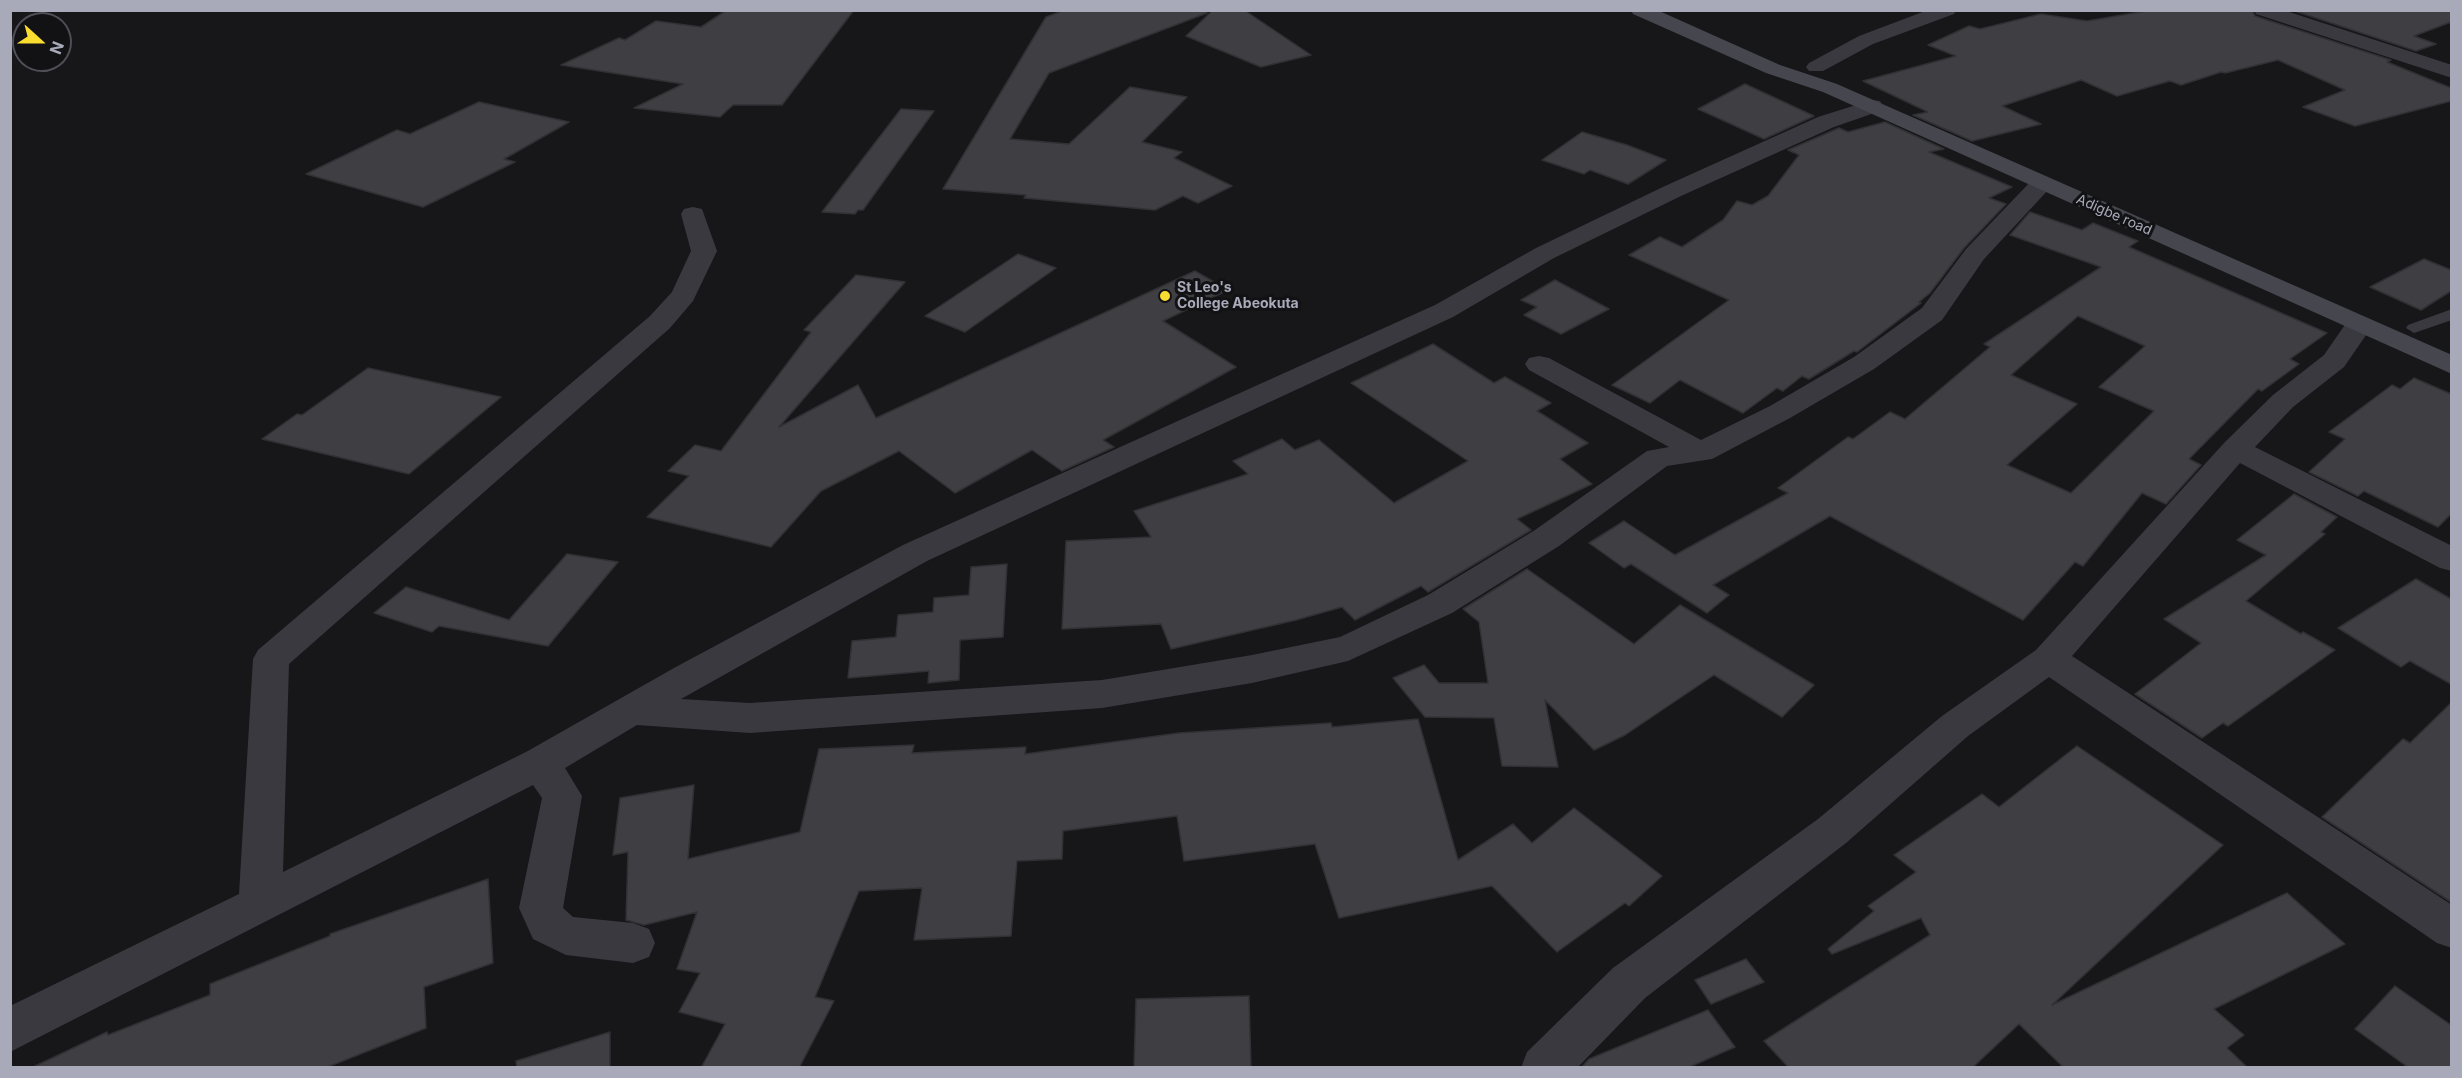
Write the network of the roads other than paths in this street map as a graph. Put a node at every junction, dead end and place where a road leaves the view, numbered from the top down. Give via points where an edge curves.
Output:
1 (1640, 10) edge
2 (1686, 10) edge
3 (1947, 10) edge
4 (2263, 10) edge
5 (2441, 49) dead end
6 (2409, 58) junction
7 (1816, 67) junction
8 (2451, 72) edge
9 (1872, 106) junction
10 (2042, 183) junction
11 (693, 214) dead end
12 (2451, 314) edge
13 (2360, 325) junction
14 (2414, 328) junction
15 (2451, 345) edge
16 (1539, 364) dead end
17 (2451, 366) edge
18 (2236, 449) junction
19 (1701, 452) junction
20 (2451, 560) edge
21 (2049, 659) junction
22 (634, 710) junction
23 (540, 763) junction
24 (260, 905) junction
25 (2451, 929) edge
26 (633, 943) dead end
27 (10, 1030) edge
28 (1544, 1068) edge

1 - 9 main road, Adigbe road via 1773,69
2 - 7 main road
3 - 7 street via 1866,40
4 - 6 street
5 - 6 street
6 - 8 street
7 - 14 main road
9 - 10 main road, Adigbe road
9 - 22 street via 1826,122 1673,191 1545,253 1444,311 915,553
10 - 13 main road, Adigbe road
10 - 19 street via 1975,254 1932,314 1864,363
11 - 24 street via 704,251 684,295 660,322 271,659
12 - 14 lane
13 - 17 main road, Adigbe road
13 - 18 street via 2334,361 2283,401
14 - 15 main road
16 - 19 street
18 - 20 street
18 - 21 street
19 - 22 street via 1658,458 1547,538 1440,604 1348,648 1102,694 750,718
21 - 25 street
21 - 28 street via 1955,726 1832,831 1629,983
22 - 23 street
23 - 24 street
23 - 26 street via 562,796 541,908 548,925 566,936
24 - 27 street

